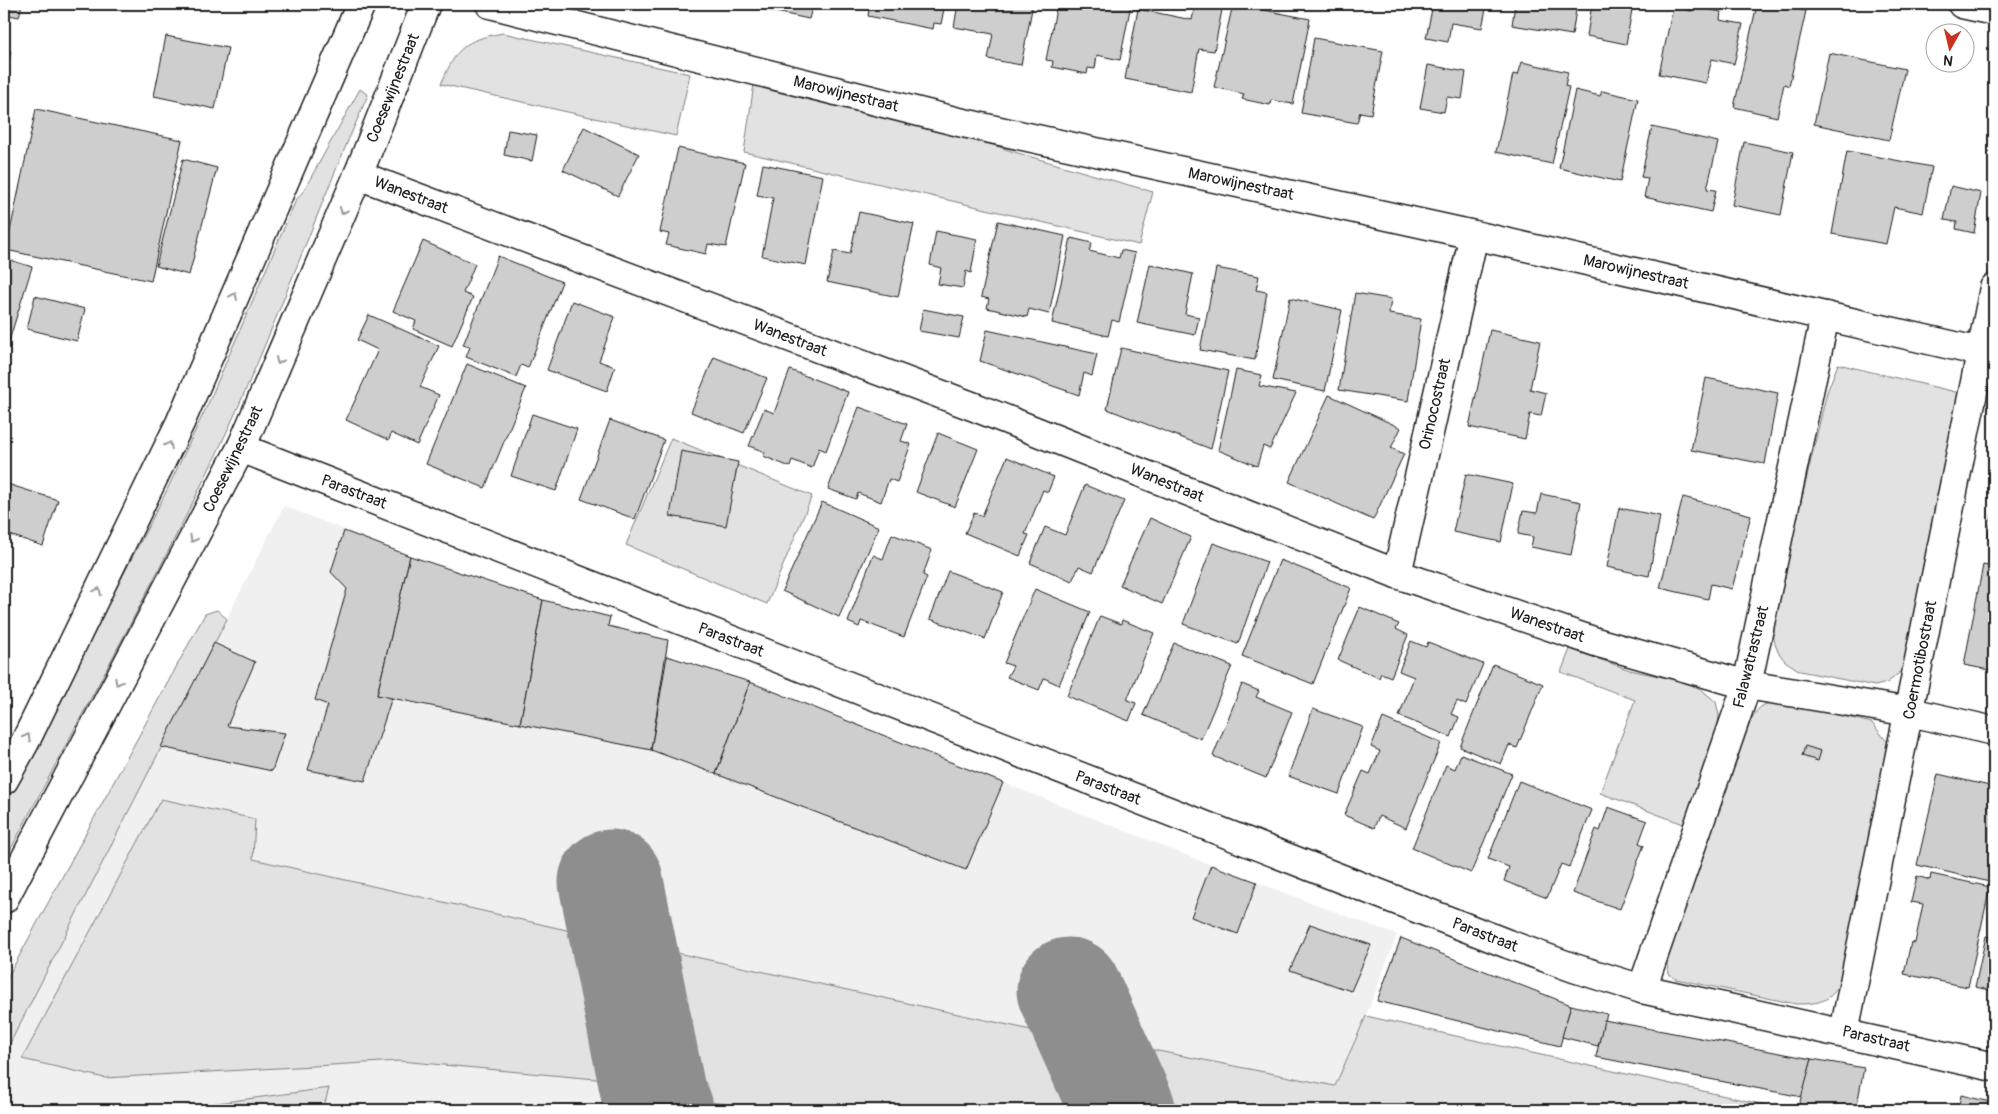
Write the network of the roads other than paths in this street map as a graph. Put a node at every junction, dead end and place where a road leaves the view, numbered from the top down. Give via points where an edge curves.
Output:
1 (361, 4) edge
2 (426, 4) edge
3 (490, 4) edge
4 (1962, 4) edge
5 (1994, 11) edge
6 (358, 175) junction
7 (1474, 235) junction
8 (1994, 288) edge
9 (1825, 316) junction
10 (1988, 354) edge
11 (241, 448) junction
12 (1396, 574) junction
13 (1746, 685) junction
14 (1910, 712) junction
15 (1994, 731) edge
16 (4, 780) edge
17 (4, 899) edge
18 (1642, 989) junction
19 (1844, 1032) junction
20 (1994, 1067) edge

16 -> 1 street via 180,423
2 - 6 street, Coesewijnestraat
3 - 7 street, Marowijnestraat via 959,122
4 - 5 street
6 -> 11 street, Coesewijnestraat
6 - 12 street, Wanestraat via 972,406
7 - 9 street, Marowijnestraat
7 - 12 street, Orinocostraat
8 - 10 street, Coermotibostraat
9 - 10 street, Marowijnestraat
9 - 13 street, Falawatrastraat
10 - 14 street, Coermotibostraat
11 -> 17 street, Coesewijnestraat
11 - 18 street, Parastraat via 1499,941
12 - 13 street, Wanestraat via 1599,643
13 - 14 street, Wanestraat
13 - 18 street, Falawatrastraat
14 - 15 street, Wanestraat
14 - 19 street, Coermotibostraat
18 - 19 street, Parastraat
19 - 20 street, Parastraat

